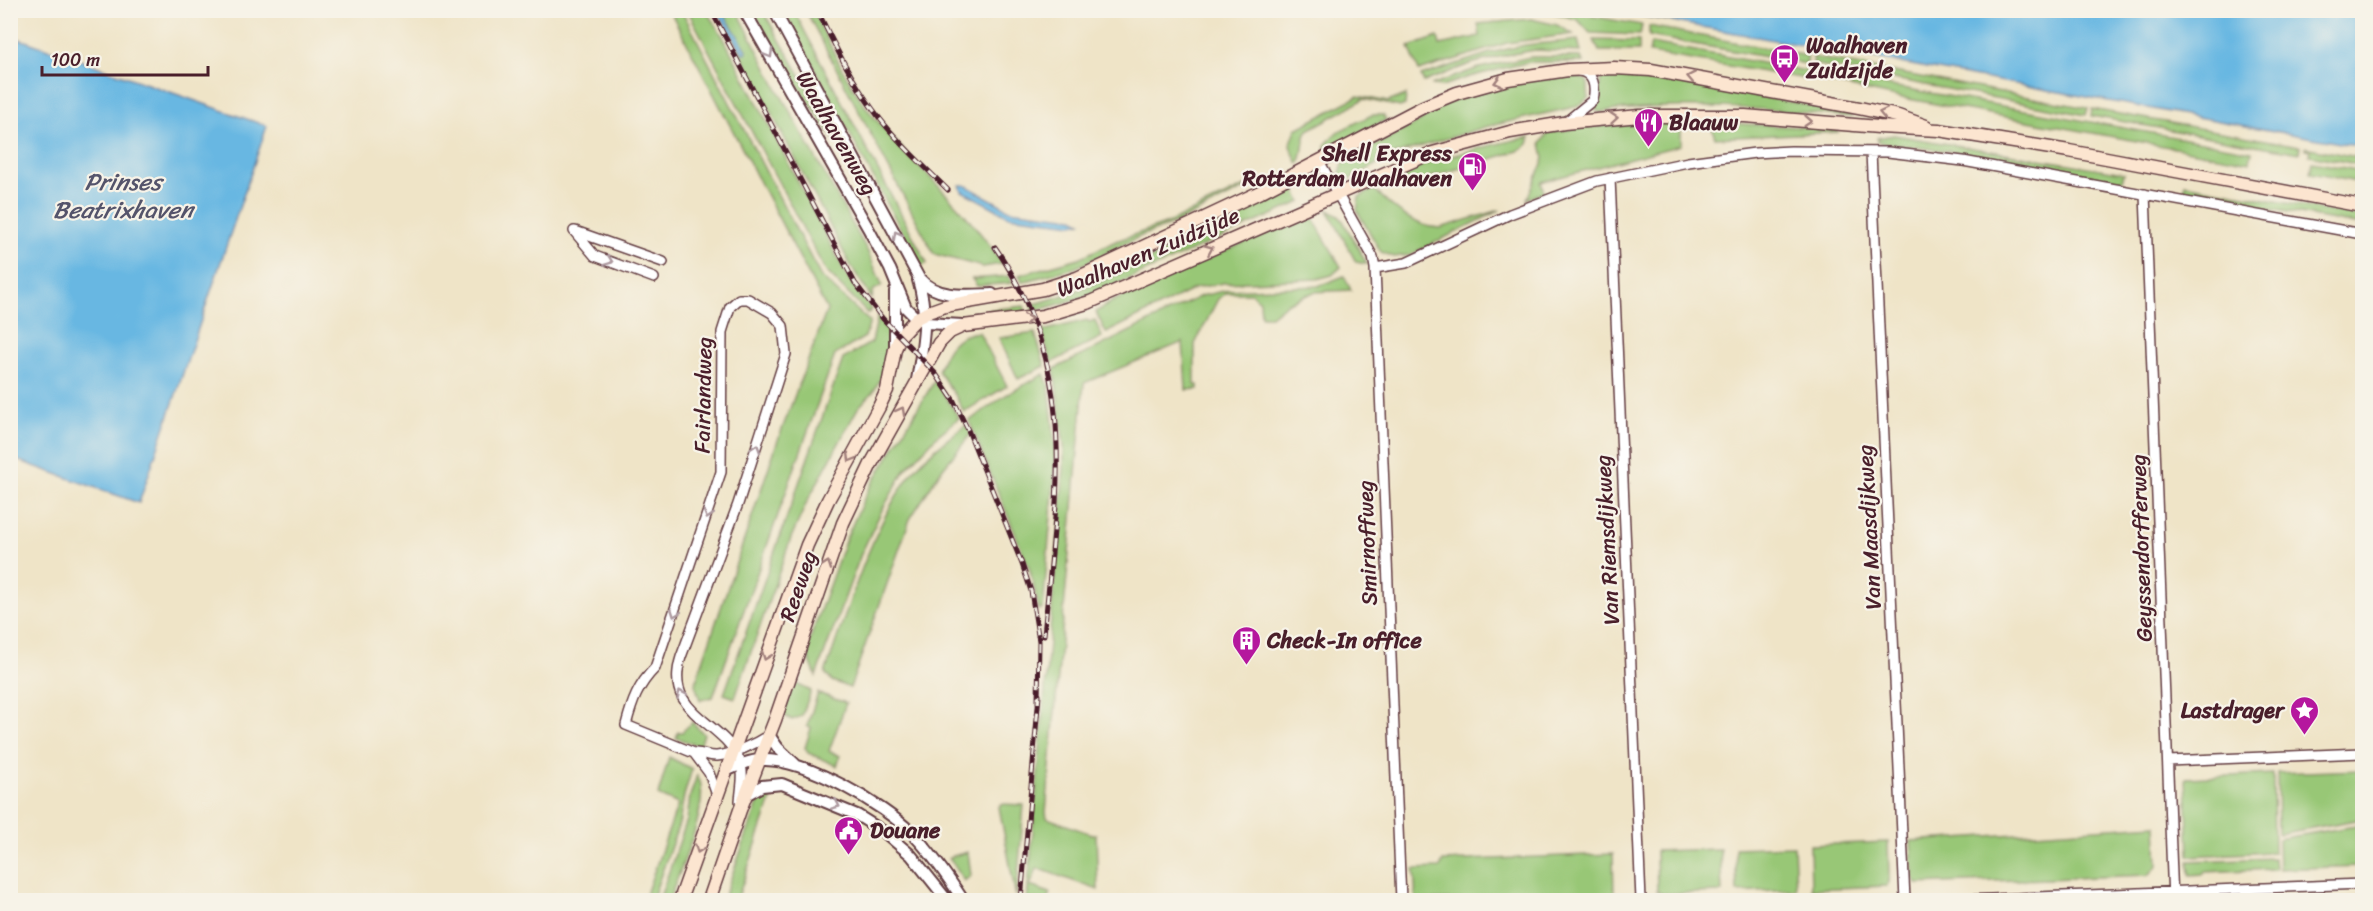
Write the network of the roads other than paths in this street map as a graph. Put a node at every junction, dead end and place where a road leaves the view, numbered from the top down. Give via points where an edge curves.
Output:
1 (744, 10) edge
2 (774, 10) edge
3 (1568, 70) junction
4 (1564, 123) junction
5 (1939, 130) junction
6 (1872, 152) junction
7 (1318, 161) junction
8 (1610, 178) junction
9 (1336, 193) junction
10 (2145, 194) junction
11 (2362, 206) edge
12 (2362, 234) edge
13 (663, 262) dead end
14 (1375, 268) junction
15 (654, 278) dead end
16 (923, 286) junction
17 (1043, 289) junction
18 (898, 297) junction
19 (925, 316) junction
20 (970, 325) junction
21 (950, 332) joint
22 (895, 354) junction
23 (916, 385) junction
24 (740, 732) junction
25 (769, 735) junction
26 (720, 737) junction
27 (734, 751) junction
28 (694, 753) junction
29 (2362, 753) edge
30 (760, 760) junction
31 (2168, 761) junction
32 (741, 765) junction
33 (798, 767) junction
34 (726, 771) junction
35 (746, 795) junction
36 (717, 798) junction
37 (740, 810) junction
38 (2362, 884) edge
39 (2173, 897) edge
40 (680, 900) edge
41 (709, 900) edge
42 (947, 900) edge
43 (963, 900) edge
44 (1401, 900) edge
45 (1641, 900) edge
46 (1905, 900) edge
47 (1966, 900) edge

1 -> 18 street, Waalhavenweg via 881,252
16 -> 2 street, Waalhavenweg
3 - 4 street, Waalhaven Zuidzijde via 1586,72 1592,78 1595,92 1587,107
5 -> 3 main road, Waalhaven Zuidzijde via 1889,114 1667,72
3 -> 7 main road, Waalhaven Zuidzijde via 1508,79 1457,93
4 -> 5 main road, Waalhaven Zuidzijde via 1712,114
4 - 9 main road, Waalhaven Zuidzijde via 1479,139 1429,154
5 - 11 main road, Waalhaven Zuidzijde
6 - 8 street via 1755,153
6 - 10 street via 1963,161
6 - 46 street, Van Maasdijkweg
7 - 9 street
7 - 17 main road, Waalhaven Zuidzijde via 1095,271
8 - 14 street via 1510,214 1406,263
8 - 45 street, Van Riemsdijkweg
9 - 14 street, Smirnoffweg
20 -> 9 main road, Waalhaven Zuidzijde via 1043,316 1090,302
10 - 12 street
10 - 31 street, Geyssendorfferweg
13 -> 15 street via 574,231 595,256
14 - 44 street, Smirnoffweg
16 - 17 street, Waalhaven Zuidzijde via 966,295
16 - 19 street, Reeweg
17 - 19 main road, Waalhaven Zuidzijde
18 - 19 street via 909,312
18 - 22 street, Reeweg
19 - 20 street, Waalhaven Zuidzijde via 942,325
19 - 22 main road, Reeweg via 901,335
19 - 23 street, Reeweg
20 - 21 main road, Waalhaven Zuidzijde
21 - 23 main road, Reeweg via 939,343
22 -> 24 main road, Reeweg via 879,407 807,545
25 -> 23 main road, Reeweg via 843,523
24 - 26 street
24 - 27 main road, Reeweg
25 - 27 street
25 - 30 main road, Reeweg
25 - 33 street
26 - 27 street
26 -> 28 street, Fairlandweg via 685,702 676,679 786,354 783,326 772,313 748,299 739,299 730,307 722,332 721,472 655,669 642,681 626,725
27 - 28 street via 714,757
27 - 32 street, Reeweg
27 - 34 main road, Reeweg
28 - 36 street via 709,773
29 - 31 street
30 - 32 street
30 - 33 street
30 - 35 main road, Reeweg
31 - 39 street, Geyssendorfferweg
32 - 34 street
32 - 37 street, Reeweg
33 - 43 street via 838,784 896,819 923,845
34 - 36 main road, Reeweg
35 - 37 main road, Reeweg
35 -> 42 street via 762,786 782,784 857,815 911,855
36 -> 40 main road, Reeweg
37 - 41 main road, Reeweg
38 - 39 street
39 - 47 street

